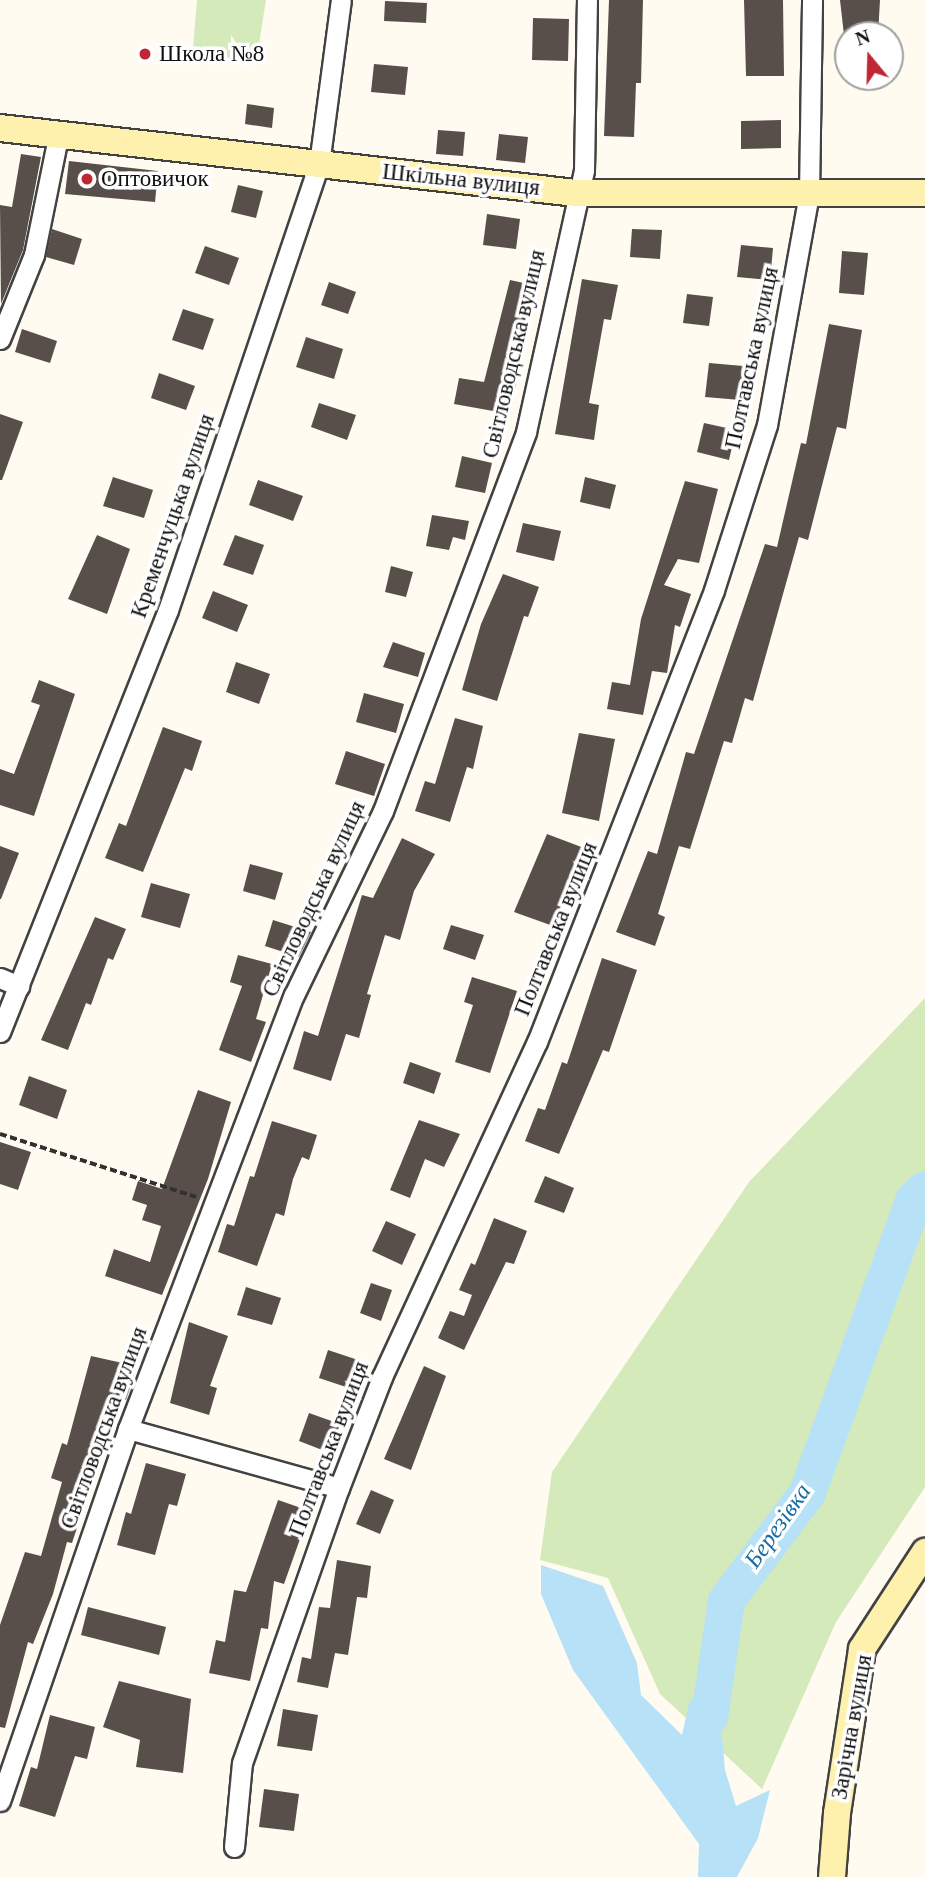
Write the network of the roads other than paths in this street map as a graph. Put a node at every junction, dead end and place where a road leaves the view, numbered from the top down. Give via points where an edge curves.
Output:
1 (341, 0) edge
2 (587, 0) edge
3 (812, 0) edge
4 (0, 128) edge
5 (58, 137) junction
6 (319, 164) junction
7 (576, 193) junction
8 (925, 193) edge
9 (809, 194) junction
10 (0, 339) edge
11 (0, 978) edge
12 (19, 986) junction
13 (0, 1032) edge
14 (128, 1429) junction
15 (339, 1488) junction
16 (925, 1552) edge
17 (0, 1801) edge
18 (234, 1847) dead end
19 (832, 1877) edge

1 - 6 street, Кременчуцька вулиця
2 - 7 street, Світловодська вулиця via 584,170
3 - 9 street, Полтавська вулиця
4 - 5 street, Шкільна вулиця
5 - 6 street, Шкільна вулиця
5 - 10 street via 34,255
6 - 7 street, Шкільна вулиця
6 - 12 street, Кременчуцька вулиця via 168,610
7 - 9 street, Шкільна вулиця
7 - 14 street, Світловодська вулиця via 522,444 383,811 294,995
8 - 9 street, Шкільна вулиця
9 - 15 street, Полтавська вулиця via 767,425 714,590 537,1042 382,1377
11 - 12 street
12 - 13 street, Кременчуцька вулиця
14 - 15 street
14 - 17 street, Світловодська вулиця
15 - 18 street, Полтавська вулиця via 242,1763
16 - 19 street, Зарічна вулиця via 862,1649

